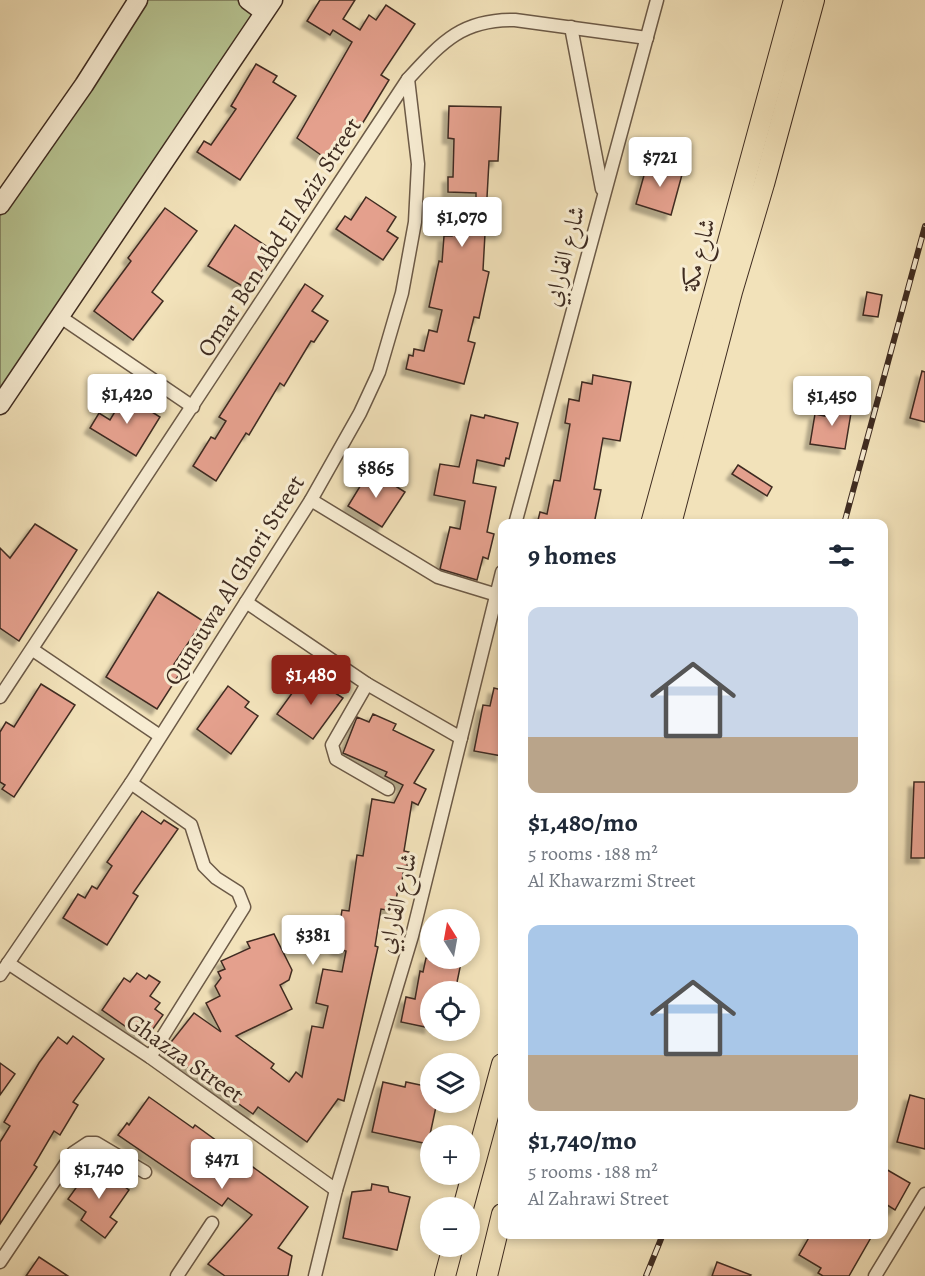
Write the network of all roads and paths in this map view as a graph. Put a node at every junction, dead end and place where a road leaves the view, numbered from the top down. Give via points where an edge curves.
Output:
1 (138, 0) edge
2 (248, 0) edge
3 (657, 0) edge
4 (794, 0) edge
5 (814, 0) edge
6 (268, 6) edge
7 (571, 27) junction
8 (647, 38) junction
9 (408, 79) junction
10 (603, 194) junction
11 (0, 205) edge
12 (59, 316) junction
13 (0, 405) edge
14 (193, 407) junction
15 (311, 500) junction
16 (516, 519) edge
17 (652, 519) edge
18 (672, 519) edge
19 (498, 587) edge
20 (496, 595) junction
21 (246, 602) junction
22 (33, 650) junction
23 (367, 684) junction
24 (0, 697) edge
25 (160, 736) junction
26 (461, 738) junction
27 (131, 783) junction
28 (388, 789) dead end
29 (8, 963) junction
30 (0, 975) edge
31 (150, 1058) junction
32 (498, 1079) edge
33 (145, 1172) dead end
34 (336, 1190) junction
35 (925, 1194) edge
36 (466, 1197) edge
37 (212, 1223) dead end
38 (498, 1231) edge
39 (452, 1257) edge
40 (0, 1262) edge
41 (451, 1275) edge
42 (177, 1276) edge
43 (315, 1276) edge
44 (487, 1276) edge
45 (875, 1276) edge

1 - 11 main road
2 - 6 main road
3 - 8 street, شارع الفارابي
4 - 17 main road, شارع مكة
5 - 18 main road, شارع مكة
6 - 12 main road
7 - 8 street, Omar Ben Abd El Aziz Street
7 - 9 street, Omar Ben Abd El Aziz Street via 515,20 479,22 448,38
7 - 10 street
8 - 10 street, شارع الفارابي
9 - 14 street, Omar Ben Abd El Aziz Street
9 - 15 street, Qunsuwa Al Ghori Street via 418,192 402,293 379,372
10 - 16 street, شارع الفارابي
12 - 13 main road
12 - 14 street
14 - 22 street, Omar Ben Abd El Aziz Street
15 - 20 street via 438,577
15 - 21 street, Qunsuwa Al Ghori Street
19 - 20 street, شارع الفارابي
20 - 26 street, شارع الفارابي
21 - 23 street
21 - 25 street, Qunsuwa Al Ghori Street
22 - 24 street, Omar Ben Abd El Aziz Street
22 - 25 street
23 - 26 street
23 - 28 street via 332,745 332,753
25 - 27 street, Qunsuwa Al Ghori Street
26 - 34 street, شارع الفارابي via 412,936
27 - 29 street, Qunsuwa Al Ghori Street
27 - 31 street via 191,825 204,866 238,892 244,907
29 - 30 street, Qunsuwa Al Ghori Street
29 - 31 street, Ghazza Street
31 - 34 street, Ghazza Street
32 - 36 main road
33 - 40 street via 96,1143 80,1147
34 - 43 street, شارع الفارابي
35 - 45 street
37 - 42 street
38 - 44 main road
39 - 41 main road

